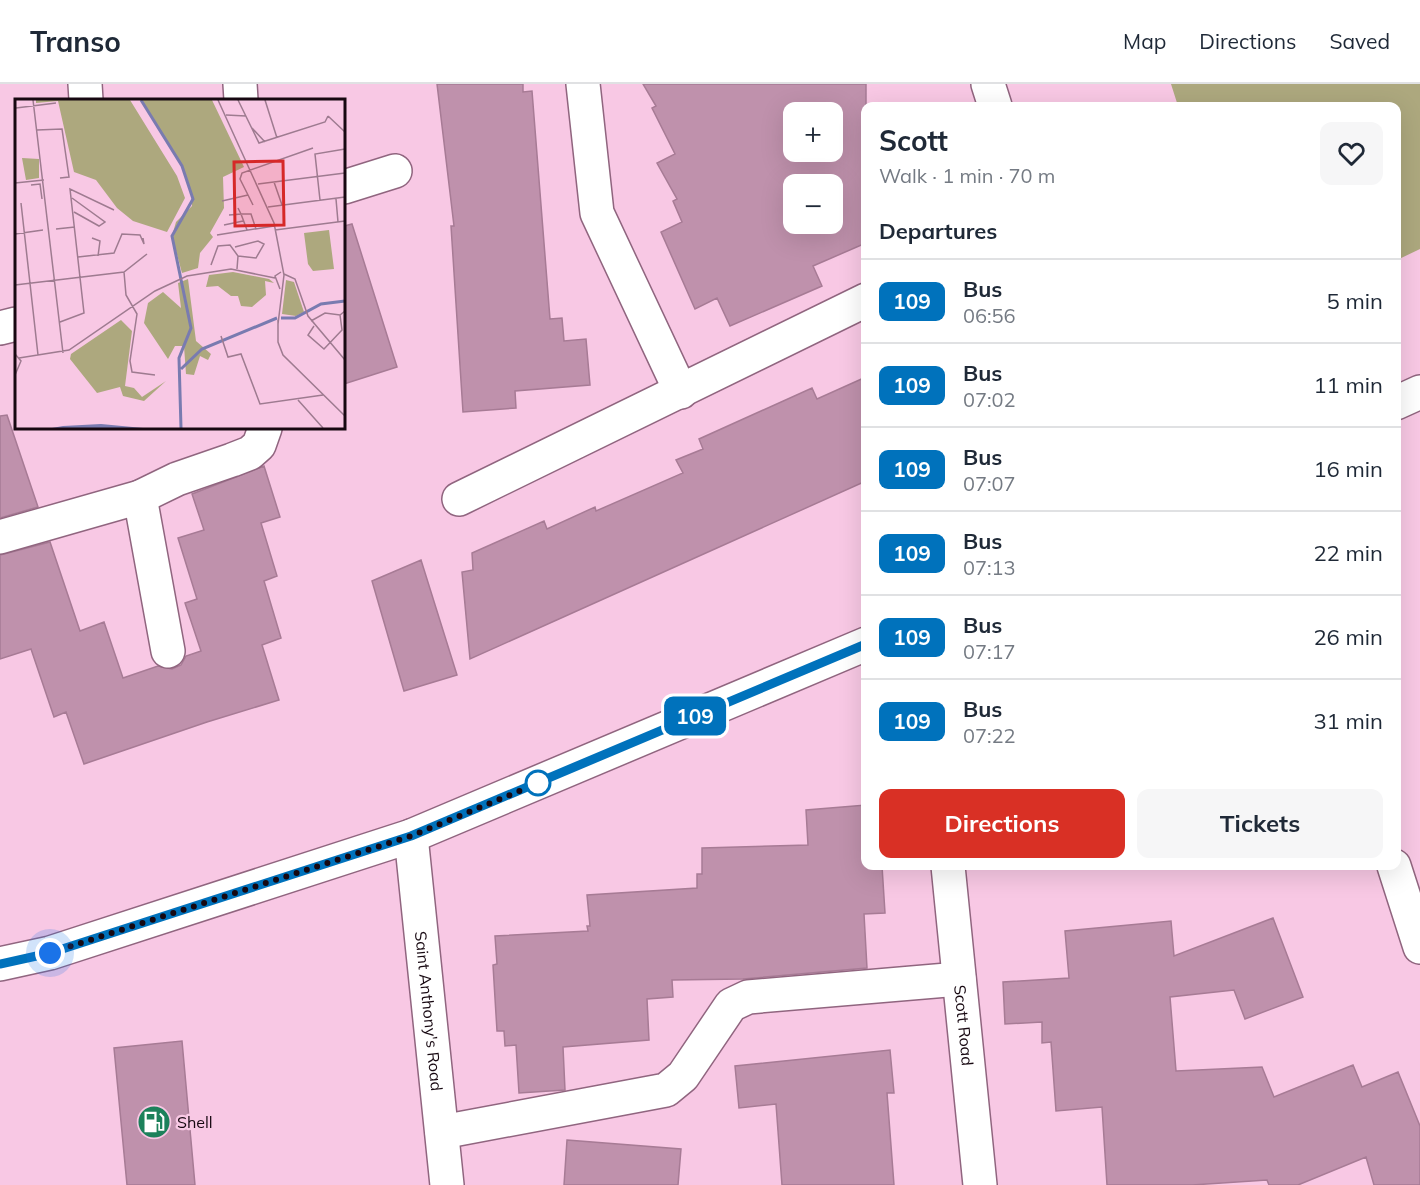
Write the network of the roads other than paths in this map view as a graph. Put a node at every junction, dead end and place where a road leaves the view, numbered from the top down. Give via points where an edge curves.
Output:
1 (85, 84) edge
2 (240, 84) edge
3 (583, 84) edge
4 (988, 84) edge
5 (86, 99) edge
6 (242, 99) edge
7 (994, 102) edge
8 (395, 171) dead end
9 (345, 187) edge
10 (861, 302) edge
11 (15, 324) edge
12 (0, 328) edge
13 (681, 392) junction
14 (1420, 392) edge
15 (1401, 401) edge
16 (265, 429) edge
17 (140, 497) junction
18 (459, 499) dead end
19 (0, 537) edge
20 (861, 646) edge
21 (168, 651) dead end
22 (411, 836) junction
23 (948, 870) edge
24 (1395, 870) edge
25 (1420, 947) edge
26 (0, 964) edge
27 (959, 979) junction
28 (442, 1131) junction
29 (447, 1185) edge
30 (980, 1185) edge

1 - 5 street
2 - 6 street
3 - 13 street via 597,213
4 - 7 street
8 - 9 street
10 - 13 street
11 - 12 street
13 - 18 street
14 - 15 street
16 - 17 street via 262,440 250,453
17 - 19 street
17 - 21 street
20 - 22 street
22 - 26 street via 50,953
22 - 28 street, Saint Anthony's Road
23 - 27 street, Scott Road
24 - 25 street
27 - 28 street via 748,997 731,1005 683,1076 666,1090
27 - 30 street, Scott Road
28 - 29 street, Saint Anthony's Road

